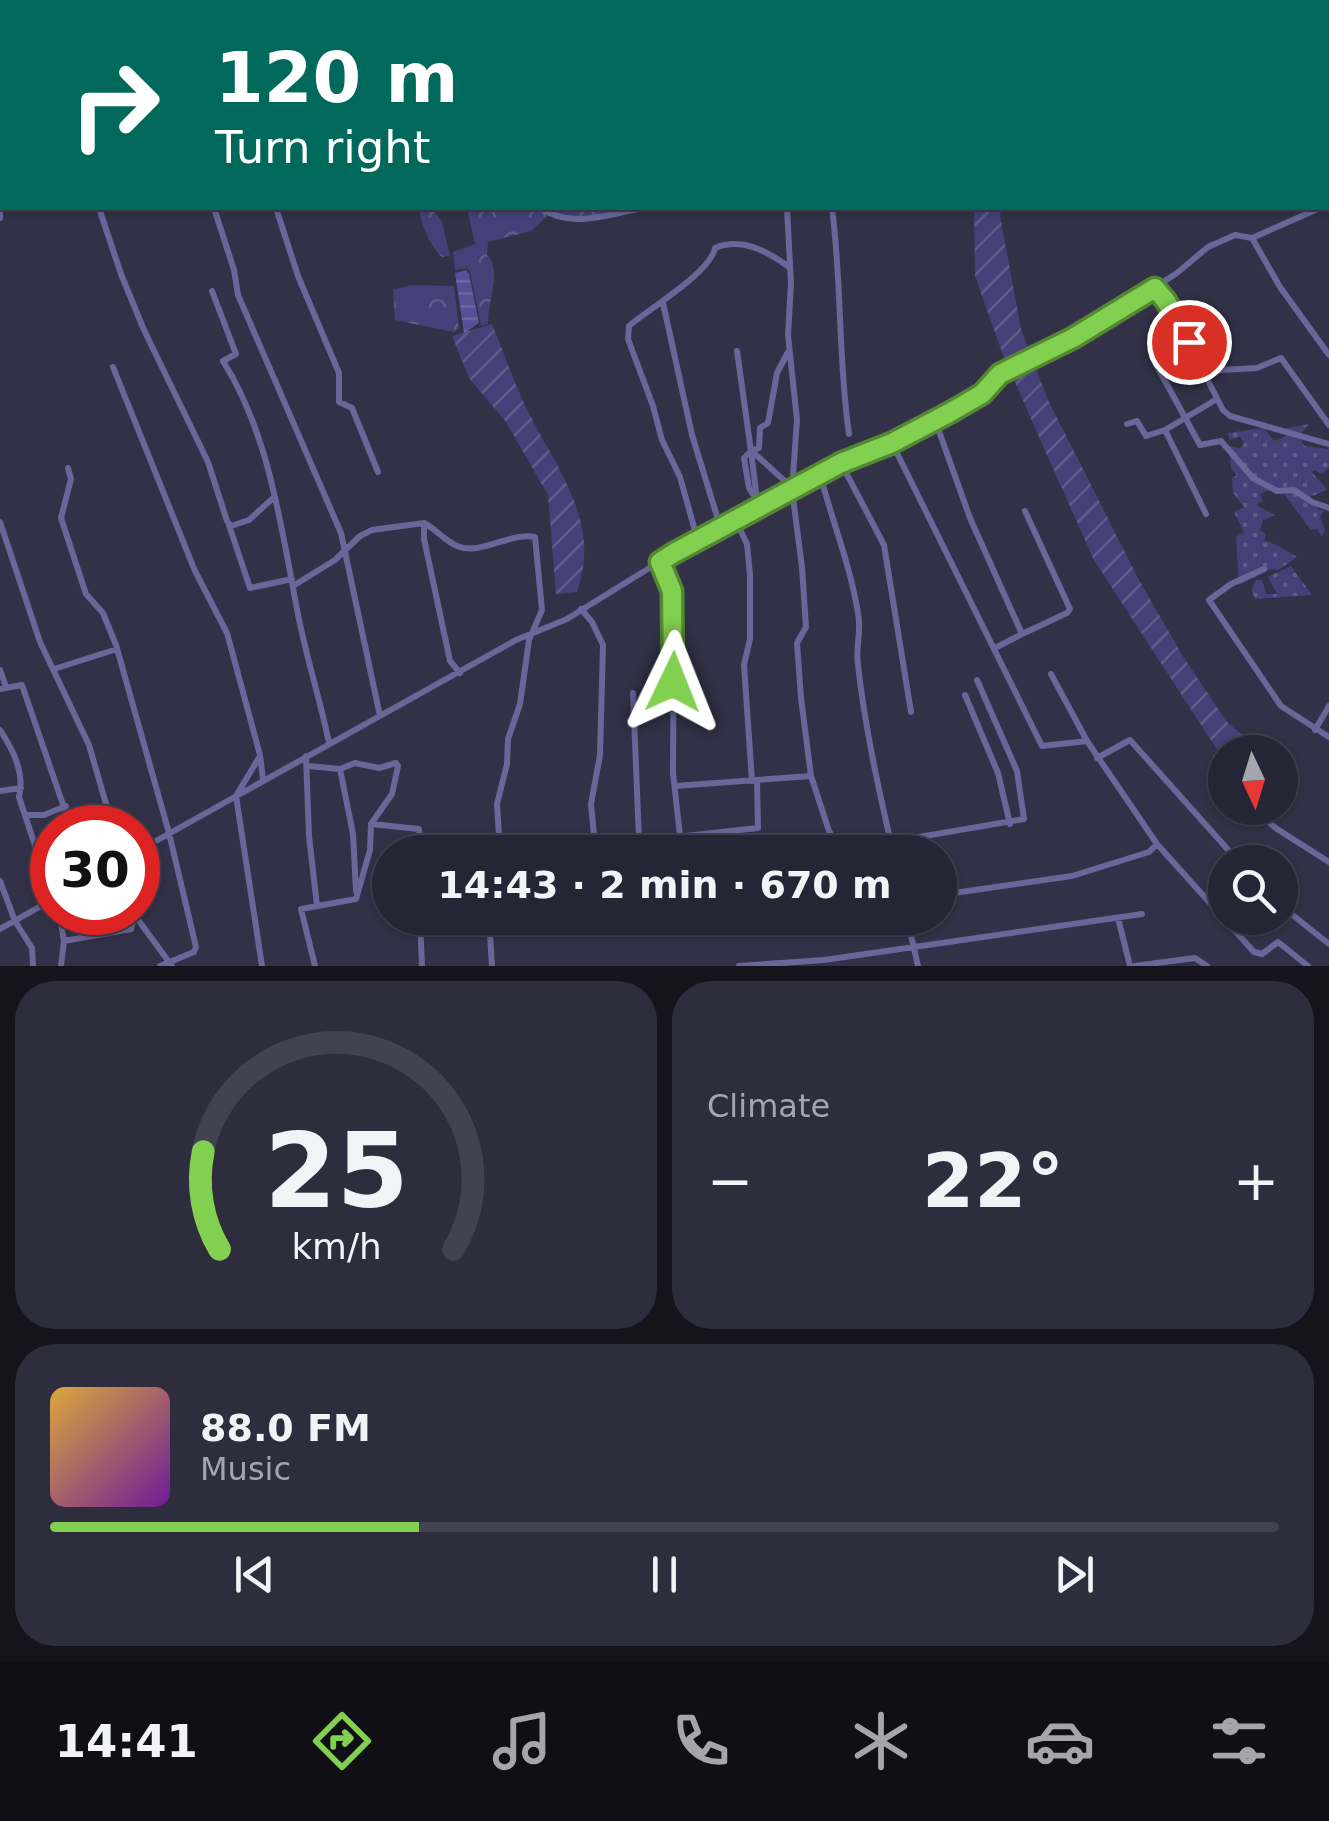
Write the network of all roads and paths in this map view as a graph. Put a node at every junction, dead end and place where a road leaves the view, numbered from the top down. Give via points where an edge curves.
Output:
1 (0, 164) edge
2 (0, 174) edge
3 (100, 210) edge
4 (215, 210) edge
5 (277, 210) edge
6 (543, 210) edge
7 (633, 210) edge
8 (787, 210) edge
9 (832, 210) edge
10 (1315, 210) edge
11 (0, 218) edge
12 (1252, 238) junction
13 (790, 268) junction
14 (1155, 288) junction
15 (212, 292) dead end
16 (662, 302) junction
17 (790, 349) junction
18 (737, 351) dead end
19 (1329, 355) edge
20 (1152, 357) dead end
21 (112, 367) dead end
22 (1203, 371) junction
23 (1216, 399) junction
24 (1184, 418) junction
25 (934, 420) junction
26 (1127, 424) dead end
27 (1329, 425) edge
28 (1165, 430) junction
29 (850, 434) dead end
30 (892, 443) junction
31 (1329, 444) edge
32 (751, 450) junction
33 (841, 463) junction
34 (68, 468) dead end
35 (378, 472) dead end
36 (820, 474) junction
37 (793, 487) junction
38 (273, 498) junction
39 (756, 505) junction
40 (1329, 508) edge
41 (1025, 511) dead end
42 (1206, 514) dead end
43 (735, 519) junction
44 (0, 522) edge
45 (424, 523) junction
46 (228, 524) junction
47 (720, 526) junction
48 (696, 538) junction
49 (345, 550) junction
50 (660, 562) junction
51 (1264, 570) dead end
52 (292, 583) junction
53 (582, 609) junction
54 (1022, 634) junction
55 (531, 635) junction
56 (995, 648) junction
57 (117, 649) junction
58 (54, 669) junction
59 (0, 670) edge
60 (460, 673) junction
61 (1051, 674) dead end
62 (978, 680) dead end
63 (3, 688) edge
64 (633, 693) dead end
65 (965, 695) dead end
66 (1329, 706) edge
67 (911, 712) dead end
68 (380, 716) junction
69 (0, 730) edge
70 (1315, 730) junction
71 (1329, 737) edge
72 (1087, 741) junction
73 (329, 744) junction
74 (260, 755) junction
75 (306, 756) junction
76 (1098, 758) junction
77 (308, 766) junction
78 (340, 769) junction
79 (810, 776) junction
80 (263, 780) junction
81 (754, 780) junction
82 (674, 786) junction
83 (21, 788) junction
84 (0, 790) edge
85 (236, 796) junction
86 (66, 805) edge
87 (107, 805) edge
88 (26, 815) junction
89 (30, 815) edge
90 (372, 824) junction
91 (1010, 824) junction
92 (1272, 825) edge
93 (30, 828) edge
94 (169, 833) junction
95 (420, 835) edge
96 (499, 835) edge
97 (593, 835) edge
98 (639, 835) edge
99 (680, 835) edge
100 (690, 835) edge
101 (831, 835) edge
102 (889, 835) edge
103 (937, 835) edge
104 (160, 838) edge
105 (1157, 844) junction
106 (1225, 845) edge
107 (1329, 862) edge
108 (0, 881) edge
109 (957, 893) edge
110 (356, 896) junction
111 (316, 906) junction
112 (30, 912) edge
113 (1142, 914) dead end
114 (1118, 918) junction
115 (1298, 919) edge
116 (15, 921) junction
117 (0, 930) edge
118 (63, 935) edge
119 (101, 935) edge
120 (150, 935) edge
121 (421, 935) edge
122 (490, 935) edge
123 (911, 935) edge
124 (64, 941) junction
125 (1329, 944) edge
126 (914, 948) junction
127 (170, 964) edge
128 (34, 966) edge
129 (61, 966) edge
130 (160, 966) edge
131 (262, 966) edge
132 (315, 966) edge
133 (422, 966) edge
134 (492, 966) edge
135 (739, 966) edge
136 (918, 966) edge
137 (1132, 966) edge
138 (1207, 966) edge
139 (1308, 966) edge

1 - 2 street
2 - 11 street
3 - 46 street via 120,274 199,440
4 - 49 street via 238,295
5 - 35 street via 339,374 339,402 352,408
6 - 7 street via 578,220
8 - 13 street
9 - 29 street
10 - 12 street
12 - 14 street via 1235,236 1208,247
12 - 19 street
13 - 16 street via 768,252 724,245
13 - 17 street
14 - 22 street
14 - 25 street via 1000,374 982,394
15 - 38 street via 236,354 223,360 261,445
16 - 47 street
16 - 48 street via 629,326 628,339
17 - 32 street via 776,373 759,448
17 - 37 street via 797,420
18 - 32 street
20 - 24 street
21 - 74 street via 227,633
22 - 23 street
22 - 27 street via 1258,368 1282,358
23 - 24 street
23 - 31 street via 1230,416
24 - 28 street
24 - 40 street via 1200,446 1221,441 1253,478
25 - 30 street
25 - 54 street
26 - 28 street via 1137,421 1146,436
28 - 42 street
30 - 33 street
30 - 56 street
32 - 37 street
32 - 39 street
33 - 36 street
33 - 67 street via 884,545
34 - 57 street via 61,518 86,594 103,612
36 - 37 street
36 - 102 street via 854,591 860,684
37 - 39 street
37 - 79 street
38 - 46 street via 249,520
38 - 52 street
39 - 43 street
41 - 54 street via 1070,609
43 - 47 street
43 - 81 street via 747,544 750,575 744,665
44 - 58 street
45 - 49 street via 372,530
45 - 55 street via 464,548 535,538 542,610
45 - 60 street via 450,660
46 - 52 street via 250,588
47 - 48 street
48 - 50 street
49 - 52 street
49 - 68 street
50 - 53 street
50 - 82 street via 674,605
51 - 70 street via 1209,600 1281,706
52 - 73 street
53 - 55 street
53 - 97 street via 603,646
54 - 56 street
55 - 60 street
55 - 96 street via 497,804
56 - 72 street via 1042,746
57 - 58 street
57 - 94 street
58 - 87 street
59 - 63 street
60 - 68 street
61 - 72 street
62 - 91 street via 1017,771 1024,819
63 - 86 street via 22,685
64 - 98 street
65 - 91 street via 998,774
66 - 70 street
68 - 73 street
69 - 83 street via 15,754
70 - 71 street
72 - 76 street
73 - 75 street
74 - 80 street
74 - 85 street
75 - 77 street
75 - 80 street
76 - 105 street
76 - 106 street via 1130,740
77 - 78 street
77 - 111 street
78 - 90 street via 398,764 392,794
78 - 110 street
79 - 81 street
79 - 101 street
80 - 85 street
81 - 82 street
81 - 100 street via 758,828
82 - 99 street
83 - 84 street
83 - 88 street
85 - 94 street
85 - 131 street
88 - 89 street
88 - 93 street
90 - 95 street via 419,829
90 - 110 street
91 - 103 street
92 - 107 street
94 - 104 street
94 - 127 street via 196,947
105 - 109 street via 1072,876
105 - 139 street via 1254,952 1278,942
108 - 116 street
110 - 111 street
111 - 132 street via 300,910
112 - 116 street
113 - 114 street
114 - 126 street
114 - 137 street
115 - 125 street
116 - 117 street
116 - 128 street via 32,948
118 - 124 street
119 - 124 street
120 - 127 street
121 - 133 street
122 - 134 street
123 - 126 street
124 - 129 street
126 - 135 street
126 - 136 street
127 - 130 street
137 - 138 street via 1196,958

